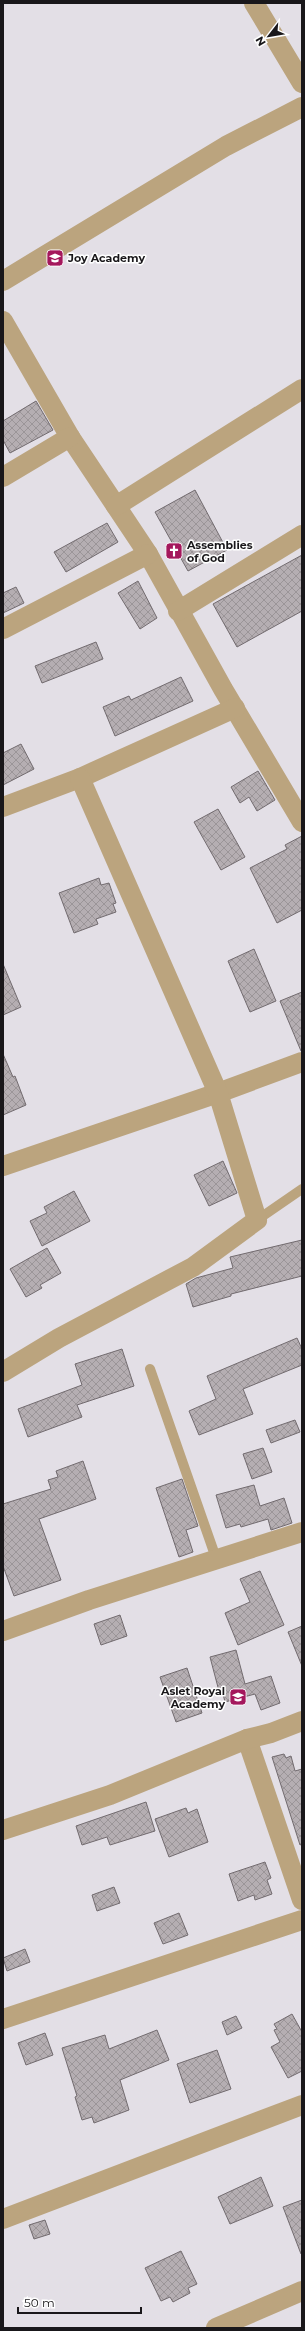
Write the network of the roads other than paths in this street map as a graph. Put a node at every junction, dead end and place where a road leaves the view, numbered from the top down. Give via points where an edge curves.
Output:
1 (254, 3) edge
2 (302, 83) edge
3 (302, 107) edge
4 (3, 281) edge
5 (3, 321) edge
6 (302, 389) edge
7 (70, 437) junction
8 (3, 477) edge
9 (116, 506) junction
10 (302, 535) edge
11 (148, 554) junction
12 (178, 611) junction
13 (3, 629) edge
14 (235, 708) junction
15 (80, 778) junction
16 (3, 807) edge
17 (302, 822) edge
18 (302, 1062) edge
19 (218, 1093) junction
20 (3, 1166) edge
21 (302, 1189) edge
22 (257, 1220) junction
23 (150, 1369) dead end
24 (3, 1372) edge
25 (302, 1532) edge
26 (216, 1558) junction
27 (3, 1631) edge
28 (302, 1721) edge
29 (247, 1739) junction
30 (3, 1830) edge
31 (302, 1900) edge
32 (302, 1920) edge
33 (3, 2019) edge
34 (302, 2106) edge
35 (3, 2219) edge
36 (302, 2291) edge
37 (216, 2328) edge

1 - 2 street
3 - 4 street via 226,146
5 - 7 street
6 - 9 street
7 - 8 street
7 - 9 street
9 - 11 street
10 - 12 street
11 - 12 street
11 - 13 street
12 - 14 street
14 - 15 street
14 - 17 street
15 - 16 street
15 - 19 street
18 - 19 street
19 - 20 street
19 - 22 street
21 - 22 lane
22 - 24 street via 193,1267 59,1338
23 - 26 lane
25 - 26 street
26 - 27 street
28 - 29 street
29 - 30 street via 110,1795
29 - 31 street
32 - 33 street
34 - 35 street
36 - 37 street

